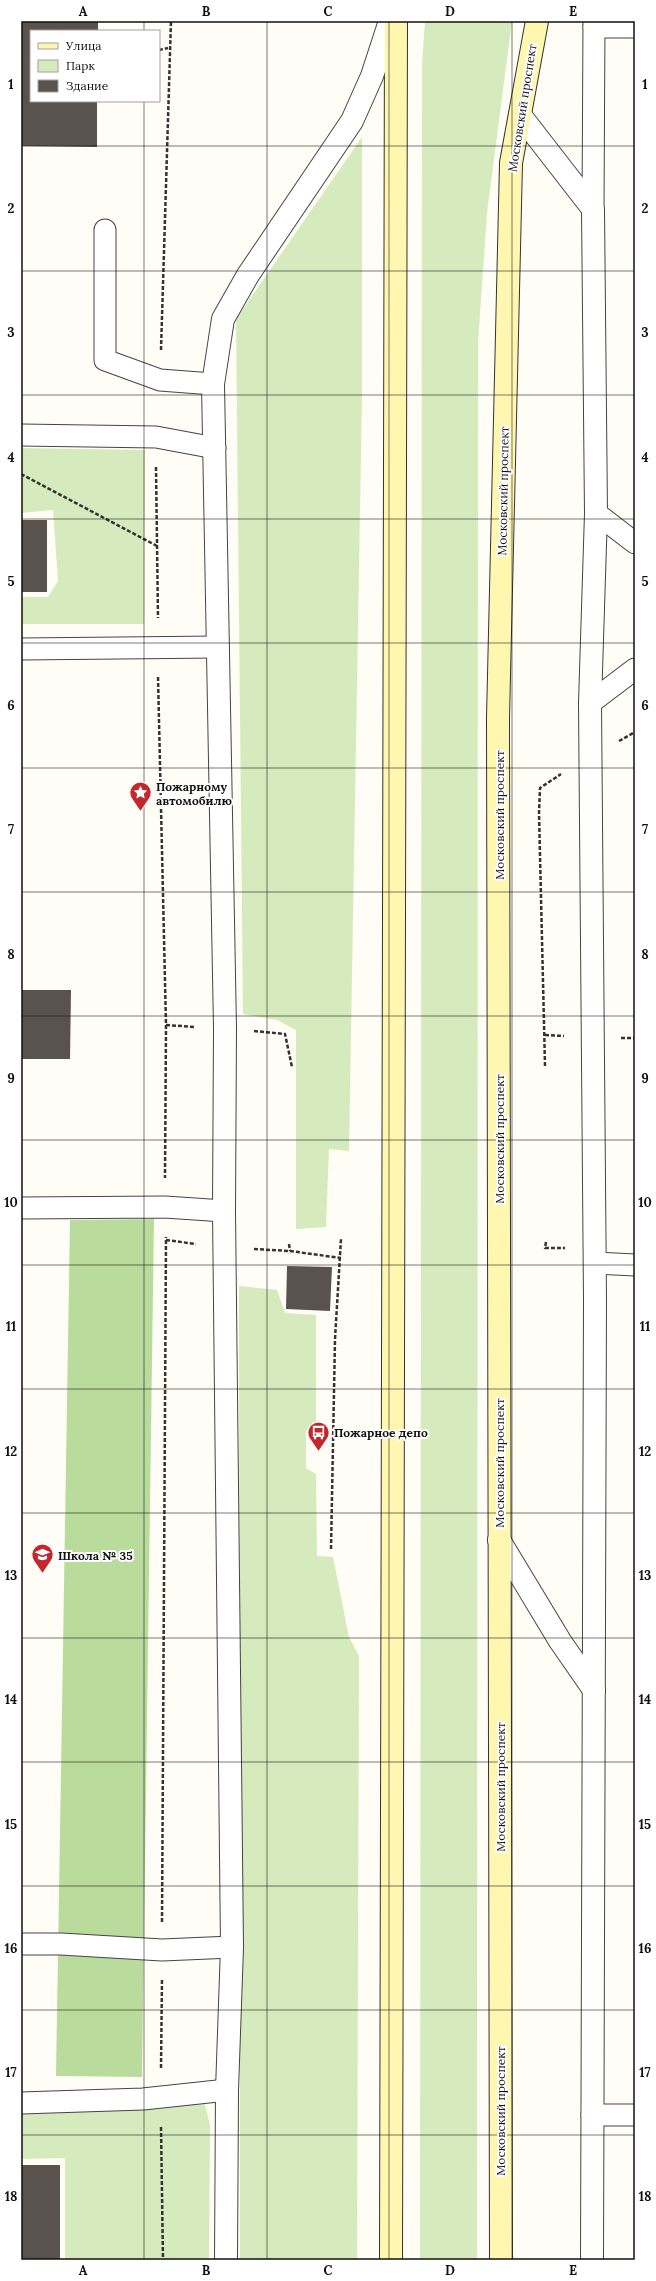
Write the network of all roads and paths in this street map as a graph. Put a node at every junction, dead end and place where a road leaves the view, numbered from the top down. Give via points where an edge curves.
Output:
1 (171, 21) edge
2 (390, 21) edge
3 (396, 21) edge
4 (537, 21) edge
5 (594, 24) edge
6 (635, 27) edge
7 (168, 48) junction
8 (160, 50) edge
9 (520, 115) junction
10 (592, 209) junction
11 (105, 230) dead end
12 (160, 380) junction
13 (213, 384) junction
14 (21, 435) edge
15 (156, 437) junction
16 (215, 448) junction
17 (21, 474) edge
18 (596, 513) junction
19 (635, 543) edge
20 (157, 546) junction
21 (218, 647) junction
22 (21, 649) edge
23 (158, 649) junction
24 (635, 669) edge
25 (590, 703) junction
26 (539, 813) dead end
27 (545, 1066) dead end
28 (165, 1207) junction
29 (21, 1208) edge
30 (224, 1211) junction
31 (342, 1239) dead end
32 (289, 1244) dead end
33 (290, 1250) dead end
34 (595, 1264) junction
35 (635, 1266) edge
36 (499, 1540) junction
37 (331, 1549) dead end
38 (594, 1690) junction
39 (21, 1944) edge
40 (232, 1948) junction
41 (162, 1950) junction
42 (227, 2090) junction
43 (161, 2098) junction
44 (21, 2103) edge
45 (592, 2115) junction
46 (635, 2115) edge
47 (162, 2260) edge
48 (226, 2260) edge
49 (391, 2260) edge
50 (501, 2260) edge
51 (592, 2260) edge

1 - 7 path
2 - 13 street via 372,76 352,121 248,275 223,319
3 - 49 main road
4 - 9 main road, Московский проспект
5 - 6 lane
5 - 10 lane
7 - 8 path
7 - 12 path
9 - 10 street
9 - 36 main road, Московский проспект via 512,164 498,718
10 - 18 street
11 - 12 lane via 105,360
12 - 13 lane
13 - 16 street
14 - 15 lane
15 - 16 lane
15 - 20 path
16 - 21 street
17 - 20 path
18 - 19 lane
18 - 25 street
20 - 23 path
21 - 23 lane
21 - 30 street via 225,1029
22 - 23 lane
23 - 28 path via 166,1024
24 - 25 lane
25 - 34 street
26 - 27 path
28 - 29 lane
28 - 30 lane
28 - 41 path
30 - 40 street
31 - 37 path via 335,1339
32 - 33 path
34 - 35 lane
34 - 38 street
36 - 38 street via 560,1641
36 - 50 main road, Московский проспект
38 - 45 street
39 - 41 lane
40 - 41 lane
40 - 42 street
41 - 43 path
42 - 43 lane
42 - 48 street
43 - 44 lane
43 - 47 path
45 - 46 lane
45 - 51 street

